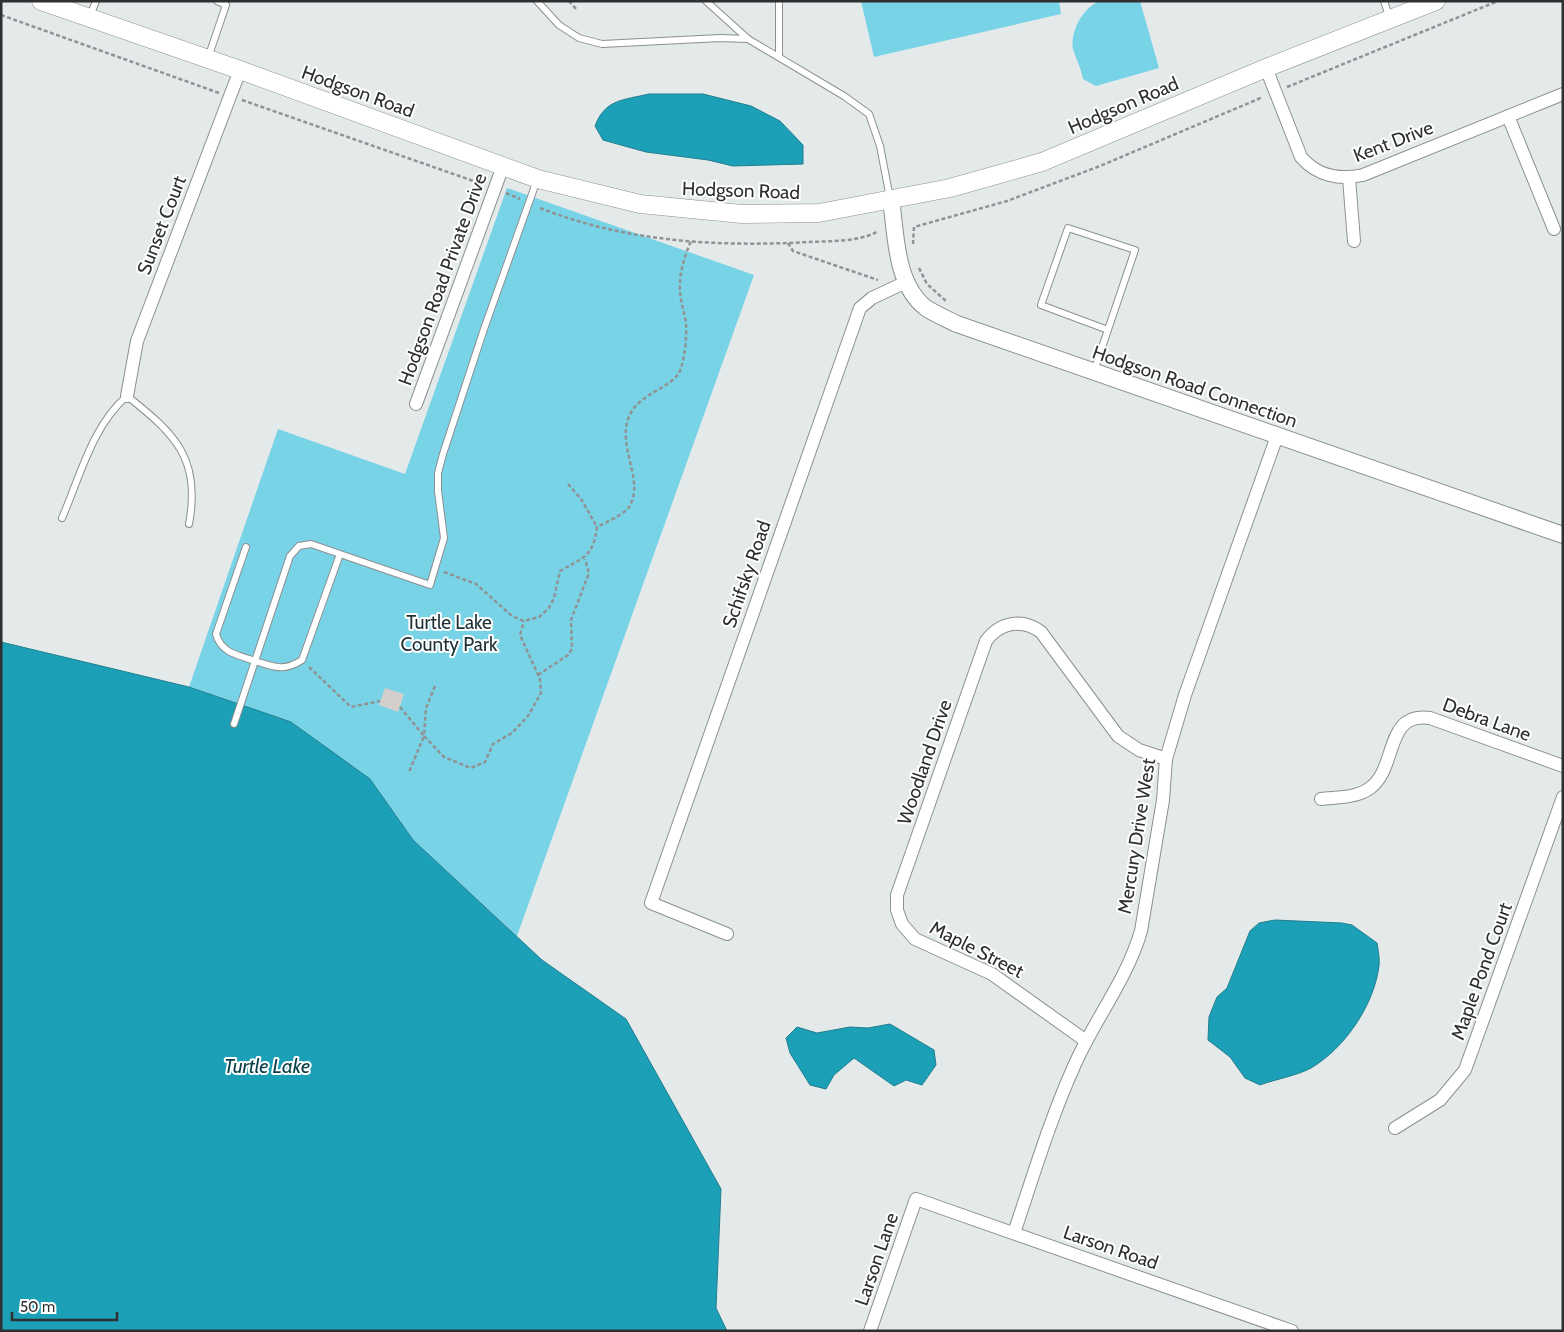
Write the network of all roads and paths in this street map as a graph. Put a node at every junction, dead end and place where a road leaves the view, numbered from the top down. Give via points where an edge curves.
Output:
1 (41, 1) edge
2 (217, 1) edge
3 (537, 1) edge
4 (569, 1) edge
5 (706, 1) edge
6 (780, 1) edge
7 (1384, 1) edge
8 (1436, 1) edge
9 (1498, 1) edge
10 (227, 3) edge
11 (93, 9) edge
12 (578, 10) dead end
13 (1, 15) edge
14 (1391, 20) junction
15 (748, 39) junction
16 (779, 56) junction
17 (208, 58) junction
18 (1266, 68) junction
19 (240, 70) junction
20 (1283, 89) dead end
21 (221, 93) dead end
22 (1563, 94) edge
23 (1264, 97) dead end
24 (240, 100) dead end
25 (1508, 116) junction
26 (503, 166) junction
27 (1349, 178) junction
28 (538, 179) junction
29 (491, 187) dead end
30 (500, 190) dead end
31 (520, 199) dead end
32 (891, 200) junction
33 (540, 208) dead end
34 (1554, 229) dead end
35 (877, 232) dead end
36 (691, 241) junction
37 (1354, 241) dead end
38 (788, 243) junction
39 (913, 247) dead end
40 (918, 266) dead end
41 (878, 280) dead end
42 (906, 282) junction
43 (949, 303) dead end
44 (1108, 330) junction
45 (1093, 372) junction
46 (127, 396) junction
47 (416, 404) dead end
48 (1277, 436) junction
49 (568, 484) dead end
50 (62, 518) dead end
51 (189, 524) dead end
52 (596, 527) junction
53 (1563, 535) edge
54 (246, 547) dead end
55 (340, 554) junction
56 (585, 559) junction
57 (436, 569) junction
58 (524, 622) junction
59 (302, 660) junction
60 (254, 661) junction
61 (538, 674) junction
62 (435, 686) dead end
63 (380, 701) dead end
64 (400, 707) dead end
65 (234, 724) dead end
66 (424, 736) junction
67 (1166, 759) junction
68 (1563, 766) edge
69 (409, 772) dead end
70 (1563, 797) edge
71 (1322, 799) dead end
72 (897, 895) joint
73 (727, 934) dead end
74 (1086, 1041) junction
75 (1395, 1128) dead end
76 (916, 1199) joint
77 (1014, 1233) junction
78 (870, 1331) edge
79 (1292, 1331) edge

1 - 11 main road, Hodgson Road
2 - 10 lane
3 - 15 lane via 559,25 579,38 602,44
4 - 12 path
5 - 15 lane
6 - 16 lane
7 - 14 lane
8 - 14 main road, Hodgson Road
9 - 20 path
10 - 17 lane
11 - 17 main road, Hodgson Road
13 - 21 path
14 - 18 main road, Hodgson Road
15 - 16 lane
16 - 32 lane via 869,114 880,146
17 - 19 main road, Hodgson Road
18 - 27 street, Kent Drive via 1301,157 1309,166 1322,172
18 - 32 main road, Hodgson Road via 1042,162 950,188
19 - 26 main road, Hodgson Road
19 - 46 street, Sunset Court via 137,341
22 - 25 street, Kent Drive
23 - 39 path via 1025,195 914,227
24 - 29 path
25 - 27 street, Kent Drive
25 - 34 street
26 - 28 main road, Hodgson Road
26 - 47 street, Hodgson Road Private Drive
27 - 37 street
28 - 32 main road, Hodgson Road via 640,204 691,211 819,213
28 - 57 lane via 442,454 438,491 444,538
30 - 31 path
32 - 42 street, Hodgson Road Connection
33 - 36 path via 624,234
35 - 38 path via 870,236
36 - 38 path
36 - 52 path via 683,262 680,286 686,325 681,368 675,378 648,394 628,417 624,435 635,490 628,508
38 - 41 path via 793,251
40 - 43 path via 927,284
42 - 45 street, Hodgson Road Connection via 926,308 957,324
42 - 73 street, Schifsky Road via 872,298 860,308 651,903
44 - 44 lane via 1135,250 1068,228 1041,305
44 - 45 lane
45 - 48 street, Hodgson Road Connection
46 - 50 lane via 103,425
46 - 51 lane via 159,421 178,443 189,467 192,507
48 - 53 street, Hodgson Road Connection
48 - 67 street, Mercury Drive West
49 - 52 path
52 - 56 path via 594,545
54 - 60 lane via 216,634 224,650
55 - 57 lane via 430,585
55 - 59 lane
55 - 60 lane via 311,544 299,546 290,556
56 - 58 path via 560,571 554,598 548,608 539,617
56 - 61 path via 589,573 571,620 572,649
57 - 58 path via 476,584 512,616
58 - 61 path via 520,635
59 - 60 lane via 290,668
59 - 63 path via 351,706
60 - 65 lane
61 - 66 path via 541,693 528,716 512,733 493,744 485,762 471,768 444,757
62 - 66 path via 426,708
64 - 66 path
66 - 69 path
67 - 72 street, Woodland Drive via 1139,750 1118,736 1041,632 1020,623 996,630 986,641
67 - 74 street, Mercury Drive West via 1163,800 1141,931 1125,974
68 - 71 street, Debra Lane via 1420,716 1404,722 1399,729 1384,770 1370,788 1360,794
70 - 75 street, Maple Pond Court via 1464,1070 1440,1100
72 - 74 street, Maple Street via 897,910 902,924 915,939 992,974
74 - 77 street, Mercury Drive West via 1058,1103
76 - 77 street, Larson Road
76 - 78 street, Larson Lane
77 - 79 street, Larson Road

